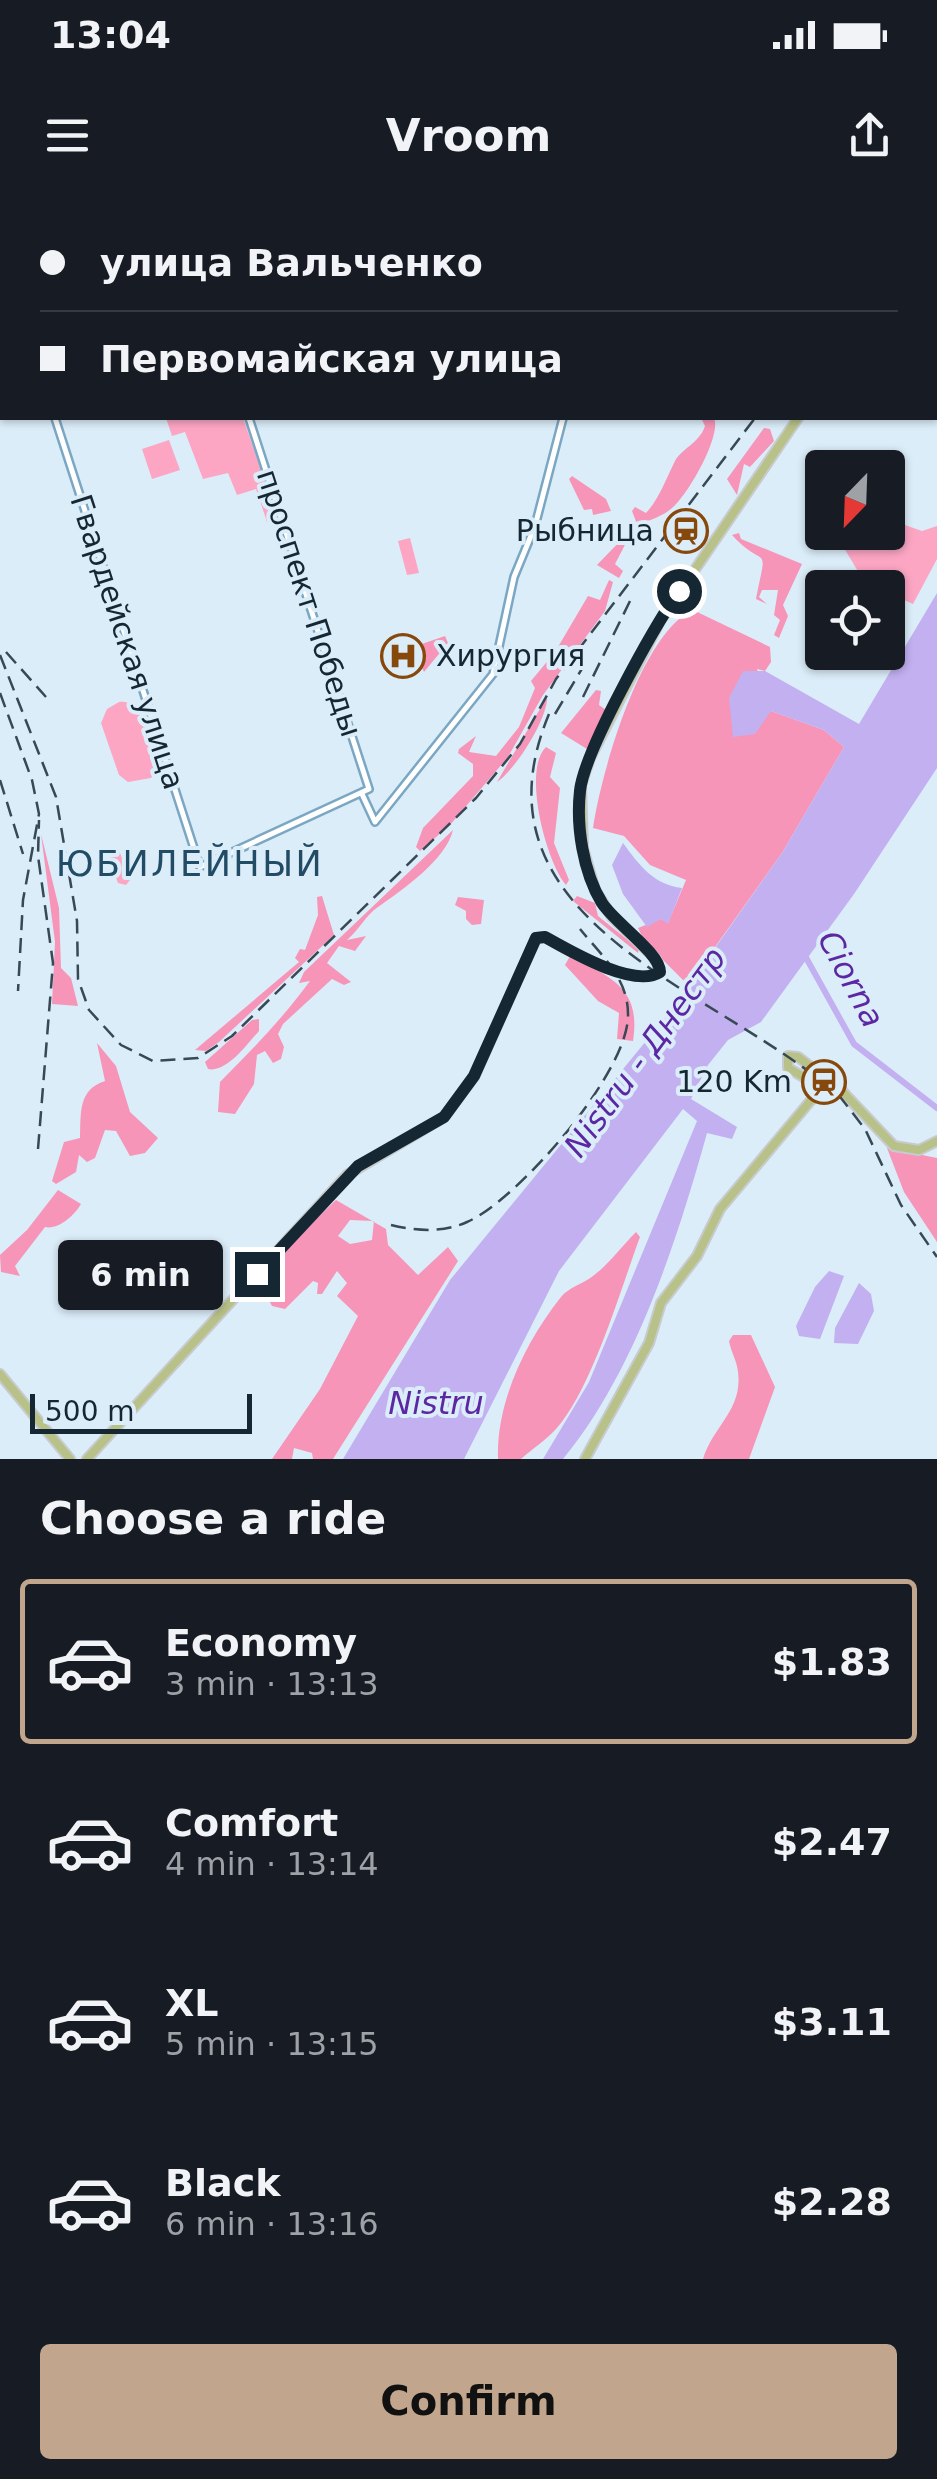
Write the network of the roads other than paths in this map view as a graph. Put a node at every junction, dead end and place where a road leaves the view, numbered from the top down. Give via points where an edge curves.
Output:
1 (56, 420) edge
2 (250, 420) edge
3 (562, 420) edge
4 (797, 420) edge
5 (362, 794) junction
6 (937, 1141) edge
7 (0, 1374) edge
8 (70, 1459) edge
9 (87, 1459) edge
10 (584, 1459) edge

1 - 5 street, Гвардейская улица via 200,867
2 - 5 street, проспект Победы via 369,789
3 - 5 street via 514,578 493,674 375,822
4 - 9 main road via 660,621 581,785 583,848 595,890 660,972 651,978 614,970 536,938 474,1076 444,1117 347,1175
6 - 10 main road via 919,1150 894,1146 840,1089 788,1056 786,1066 814,1083 816,1096 720,1209 697,1256 661,1303 649,1343
7 - 8 main road

